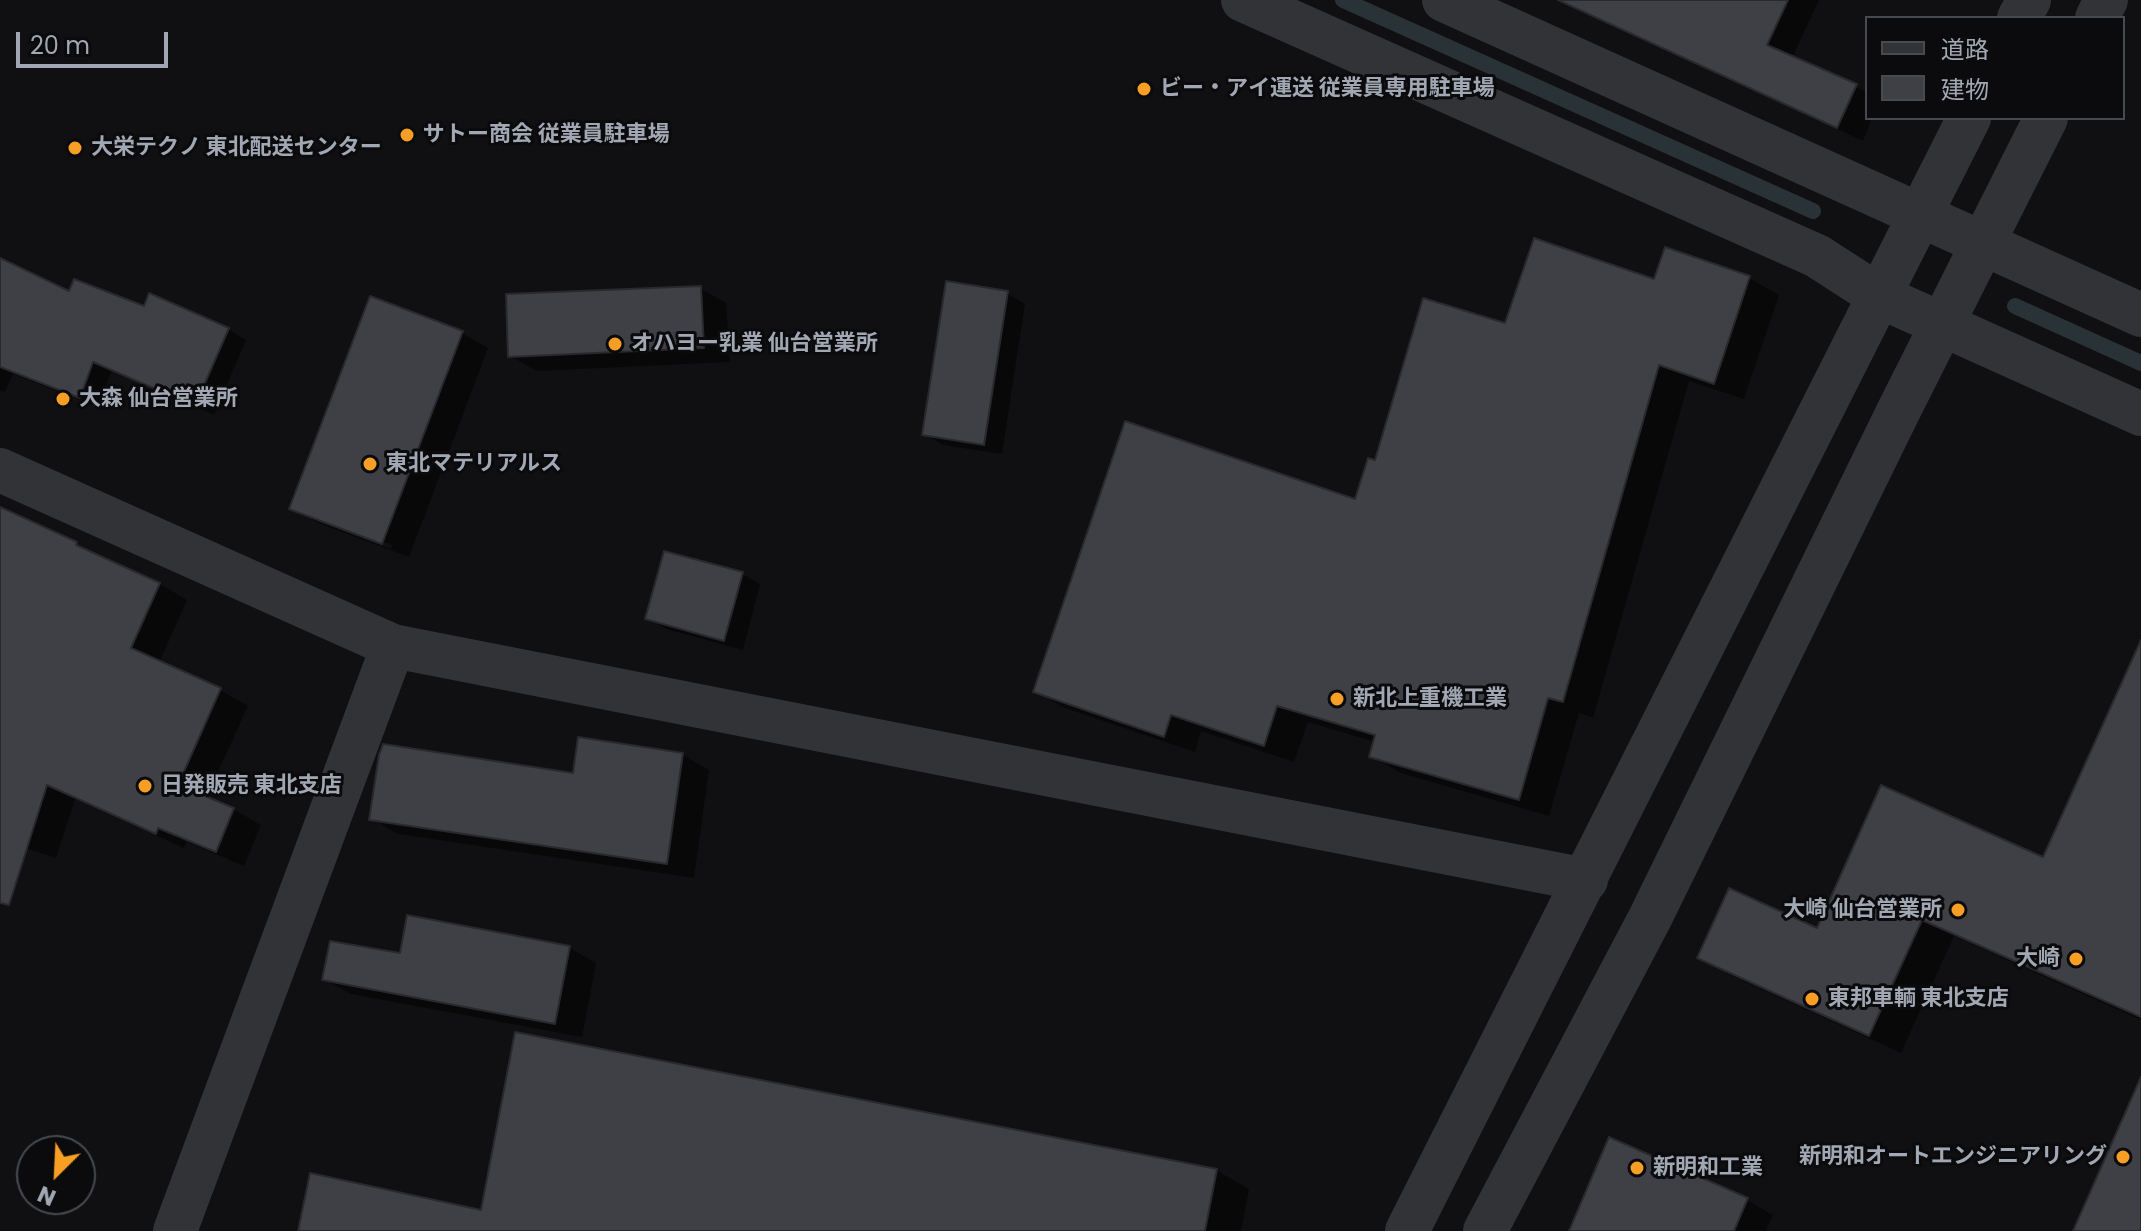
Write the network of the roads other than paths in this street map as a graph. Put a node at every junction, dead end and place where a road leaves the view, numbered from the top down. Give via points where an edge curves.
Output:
1 (1243, 0) edge
2 (1444, 0) edge
3 (1968, 120) edge
4 (2045, 120) edge
5 (1921, 214) junction
6 (1982, 243) junction
7 (1879, 296) junction
8 (2141, 315) edge
9 (1942, 325) junction
10 (2141, 414) edge
11 (0, 470) edge
12 (393, 646) junction
13 (1586, 880) junction
14 (175, 1231) edge
15 (1407, 1231) edge
16 (1485, 1231) edge

1 - 7 street via 1817,256
2 - 5 street
3 - 5 street
4 - 6 street
5 - 6 street
5 - 7 street
6 - 8 street
6 - 9 street
7 - 9 street
7 - 13 street
9 - 10 street
9 - 16 street via 1650,918
11 - 12 street
12 - 13 street
12 - 14 street
13 - 15 street

